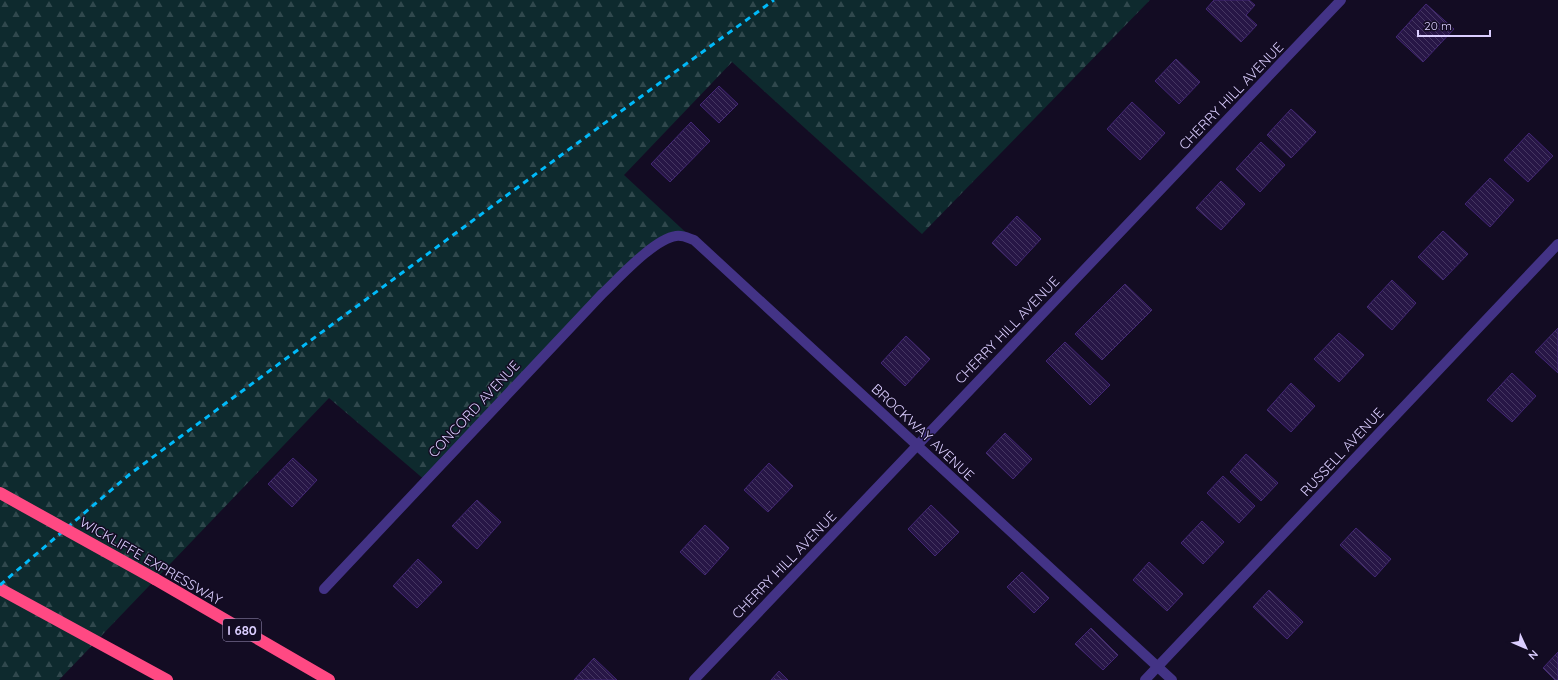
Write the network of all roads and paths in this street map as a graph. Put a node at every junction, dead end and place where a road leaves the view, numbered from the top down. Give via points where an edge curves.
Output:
1 (1341, 0) edge
2 (1558, 244) edge
3 (647, 252) joint
4 (917, 446) junction
5 (0, 493) edge
6 (0, 589) edge
7 (324, 589) dead end
8 (1158, 667) junction
9 (167, 680) edge
10 (329, 680) edge
11 (694, 680) edge
12 (1146, 680) edge
13 (1172, 680) edge

1 - 4 street, CHERRY HILL AVENUE
2 - 8 street, RUSSELL AVENUE
3 - 4 street, BROCKWAY AVENUE via 668,238 684,236 694,240
3 - 7 street, CONCORD AVENUE via 602,294
4 - 8 street, BROCKWAY AVENUE
4 - 11 street, CHERRY HILL AVENUE
5 - 10 highway, WICKLIFFE EXPRESSWAY / I 680, bridge
6 - 9 highway
8 - 12 street, RUSSELL AVENUE
8 - 13 street, BROCKWAY AVENUE

